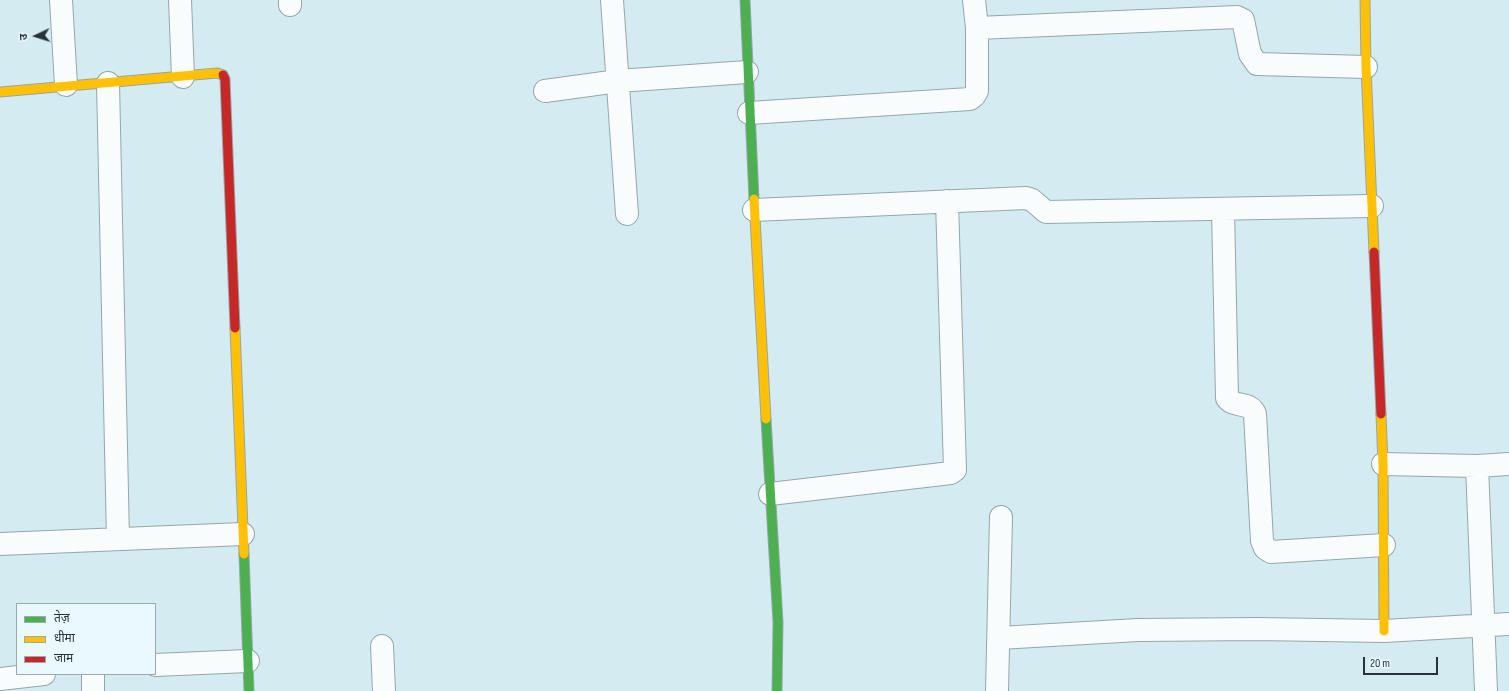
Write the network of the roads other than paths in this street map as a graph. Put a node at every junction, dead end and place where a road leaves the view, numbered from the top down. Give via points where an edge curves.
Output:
1 (60, 0) edge
2 (180, 0) edge
3 (612, 0) edge
4 (746, 0) edge
5 (974, 0) edge
6 (1365, 0) edge
7 (977, 28) junction
8 (1366, 67) junction
9 (747, 72) junction
10 (183, 77) junction
11 (618, 81) junction
12 (108, 83) junction
13 (66, 85) junction
14 (545, 91) dead end
15 (0, 92) edge
16 (749, 113) junction
17 (947, 201) junction
18 (1372, 206) junction
19 (1222, 209) junction
20 (754, 210) junction
21 (627, 214) dead end
22 (1383, 464) junction
23 (1509, 464) edge
24 (1477, 466) junction
25 (770, 494) junction
26 (1001, 517) dead end
27 (243, 534) junction
28 (118, 539) junction
29 (0, 544) edge
30 (1384, 545) junction
31 (1509, 624) edge
32 (1483, 626) junction
33 (1384, 631) junction
34 (998, 638) junction
35 (382, 646) dead end
36 (248, 661) junction
37 (156, 666) edge
38 (35, 675) edge
39 (94, 675) edge
40 (0, 679) edge
41 (93, 691) edge
42 (249, 691) edge
43 (384, 691) edge
44 (777, 691) edge
45 (997, 691) edge
46 (1486, 691) edge

1 - 13 street
2 - 10 street
3 - 11 street
4 - 9 street
5 - 7 street
6 - 8 street
7 - 8 street via 1237,17 1243,20 1250,54 1257,64
7 - 16 street via 977,91 970,99
8 - 18 street
9 - 11 street
9 - 16 street
10 - 12 street
10 - 27 street via 220,73 225,79
11 - 14 street
11 - 21 street
12 - 13 street
12 - 28 street
13 - 15 street
16 - 20 street
17 - 19 street via 1026,198 1046,212
17 - 20 street
17 - 25 street via 955,470 950,473
18 - 19 street
18 - 22 street
19 - 30 street via 1227,398 1252,408 1255,414 1262,541 1265,548 1271,552
20 - 25 street
22 - 24 street
22 - 30 street
23 - 24 street
24 - 32 street
25 - 44 street via 778,622
26 - 34 street
27 - 28 street
27 - 36 street
28 - 29 street
30 - 33 street
31 - 32 street
32 - 33 street
32 - 46 street
33 - 34 street via 1138,630
34 - 45 street
35 - 43 street
36 - 37 street
36 - 42 street
38 - 40 street
39 - 41 street

